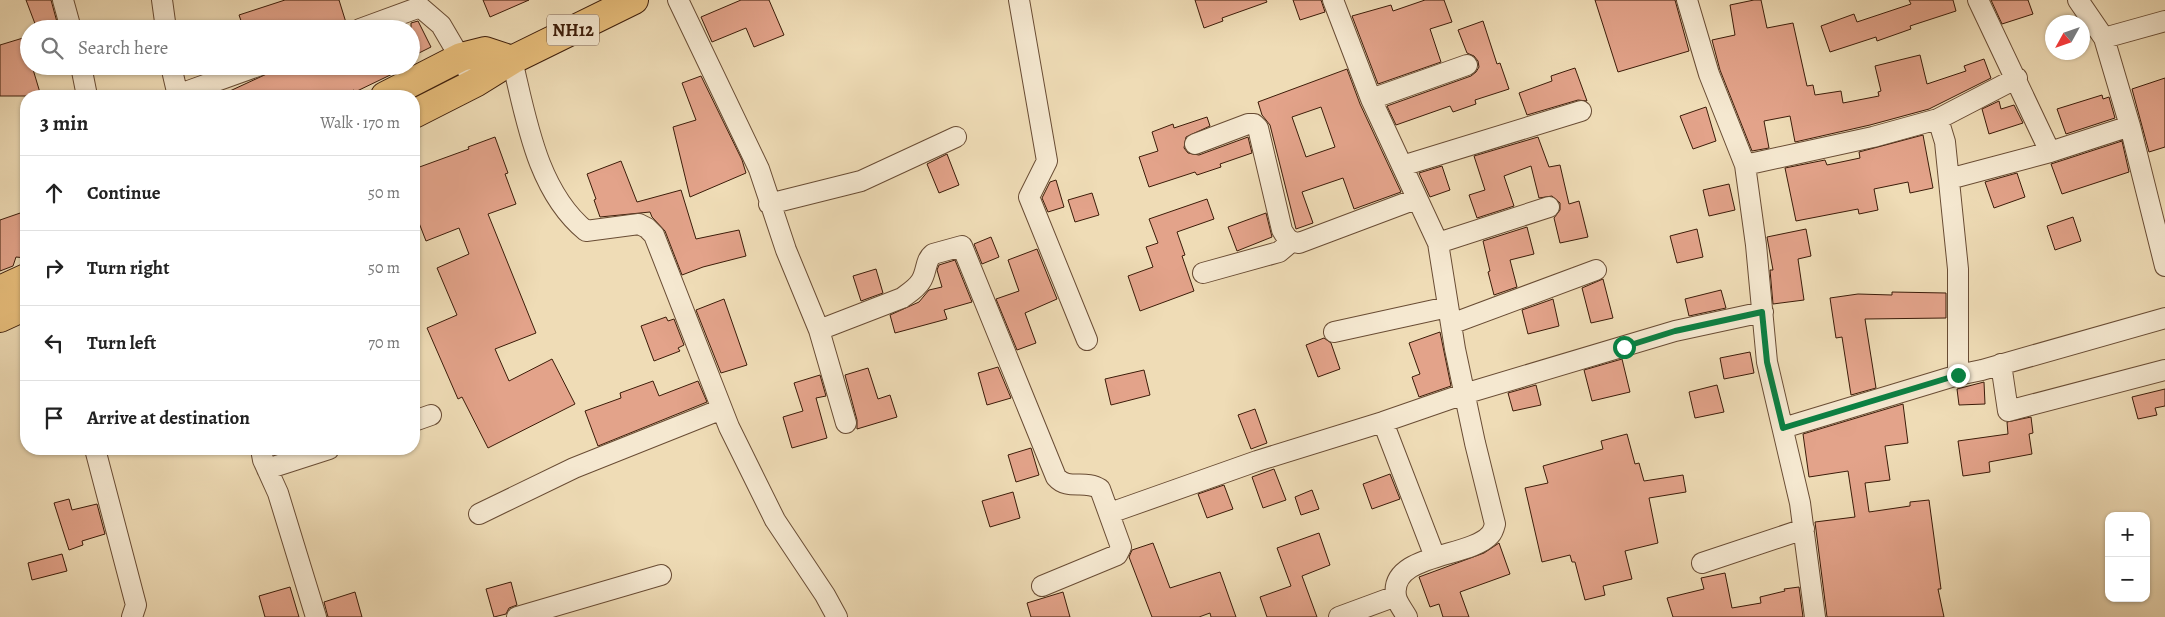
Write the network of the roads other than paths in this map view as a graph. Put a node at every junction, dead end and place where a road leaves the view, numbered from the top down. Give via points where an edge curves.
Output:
1 (63, 0) edge
2 (162, 0) edge
3 (634, 0) edge
4 (678, 0) edge
5 (1019, 0) edge
6 (1333, 0) edge
7 (1686, 0) edge
8 (1978, 0) edge
9 (2078, 0) edge
10 (68, 20) edge
11 (165, 20) edge
12 (385, 20) edge
13 (2165, 21) edge
14 (2104, 38) junction
15 (461, 57) junction
16 (512, 60) junction
17 (1467, 65) dead end
18 (83, 75) edge
19 (173, 75) edge
20 (234, 75) edge
21 (2016, 78) junction
22 (475, 83) junction
23 (86, 90) edge
24 (177, 90) edge
25 (194, 90) edge
26 (397, 90) edge
27 (1370, 99) junction
28 (420, 111) edge
29 (1581, 111) dead end
30 (1938, 119) junction
31 (2130, 126) junction
32 (956, 137) dead end
33 (1195, 144) dead end
34 (2050, 152) junction
35 (1745, 165) junction
36 (1402, 166) junction
37 (1949, 179) junction
38 (1416, 199) junction
39 (769, 204) junction
40 (1549, 207) dead end
41 (1291, 242) junction
42 (1438, 243) junction
43 (2165, 266) edge
44 (1596, 270) dead end
45 (1203, 273) dead end
46 (20, 281) edge
47 (0, 290) edge
48 (20, 309) edge
49 (1762, 312) junction
50 (1450, 316) junction
51 (0, 318) edge
52 (2165, 318) edge
53 (819, 330) junction
54 (1334, 332) dead end
55 (1087, 340) dead end
56 (2001, 364) junction
57 (2165, 370) edge
58 (1958, 375) junction
59 (1464, 394) junction
60 (722, 408) junction
61 (1383, 422) junction
62 (846, 423) dead end
63 (1783, 428) junction
64 (97, 455) edge
65 (263, 455) edge
66 (310, 455) edge
67 (267, 469) junction
68 (1110, 513) junction
69 (479, 514) dead end
70 (1804, 529) junction
71 (1435, 557) junction
72 (1702, 563) dead end
73 (661, 576) dead end
74 (1042, 586) dead end
75 (1396, 596) junction
76 (132, 617) edge
77 (316, 617) edge
78 (517, 617) edge
79 (837, 617) edge
80 (1338, 617) edge
81 (1407, 617) edge
82 (1816, 617) edge

1 - 10 street
2 - 11 street
3 - 16 highway, NH12
4 - 39 street via 760,169
5 - 55 street via 1047,161 1029,197
6 - 27 street
7 - 35 street via 1709,74
8 - 21 street
9 - 14 street
12 - 15 street via 420,7 441,25
13 - 14 street
14 - 31 street
15 - 16 highway via 485,51
15 - 22 street
15 - 26 highway
16 - 22 highway, NH12
16 - 60 street via 532,146 557,196 586,231 639,224 654,235
17 - 27 street
18 - 23 street
19 - 24 street
20 - 25 street
21 - 30 street
21 - 34 street
22 - 28 highway, NH12
27 - 36 street
29 - 36 street
30 - 35 street
30 - 37 street via 1945,142
31 - 34 street
31 - 43 street
32 - 39 street via 861,181
33 - 41 street via 1248,124 1258,128 1282,230
34 - 37 street
35 - 49 street
36 - 38 street
37 - 58 street via 1958,269
38 - 41 street via 1299,242
38 - 42 street
39 - 53 street
40 - 42 street
41 - 45 street via 1279,252
42 - 50 street
44 - 50 street
46 - 47 highway
48 - 51 highway
49 - 59 street via 1675,331
49 - 63 street via 1767,362
50 - 54 street
50 - 59 street
52 - 56 street
53 - 62 street
53 - 68 street via 902,298 922,280 929,257 962,246 1056,477 1066,485 1087,484 1100,489
56 - 57 street via 2008,411
56 - 58 street
58 - 63 street
59 - 61 street
59 - 71 street via 1495,524 1492,534 1484,540
60 - 69 street via 582,465
60 - 79 street via 775,520
61 - 68 street via 1314,442
61 - 71 street
63 - 70 street
64 - 76 street via 136,605
65 - 67 street
66 - 67 street
67 - 77 street via 278,494
68 - 74 street via 1121,552
70 - 72 street
70 - 82 street
71 - 75 street via 1399,576
73 - 78 street
75 - 80 street
75 - 81 street

